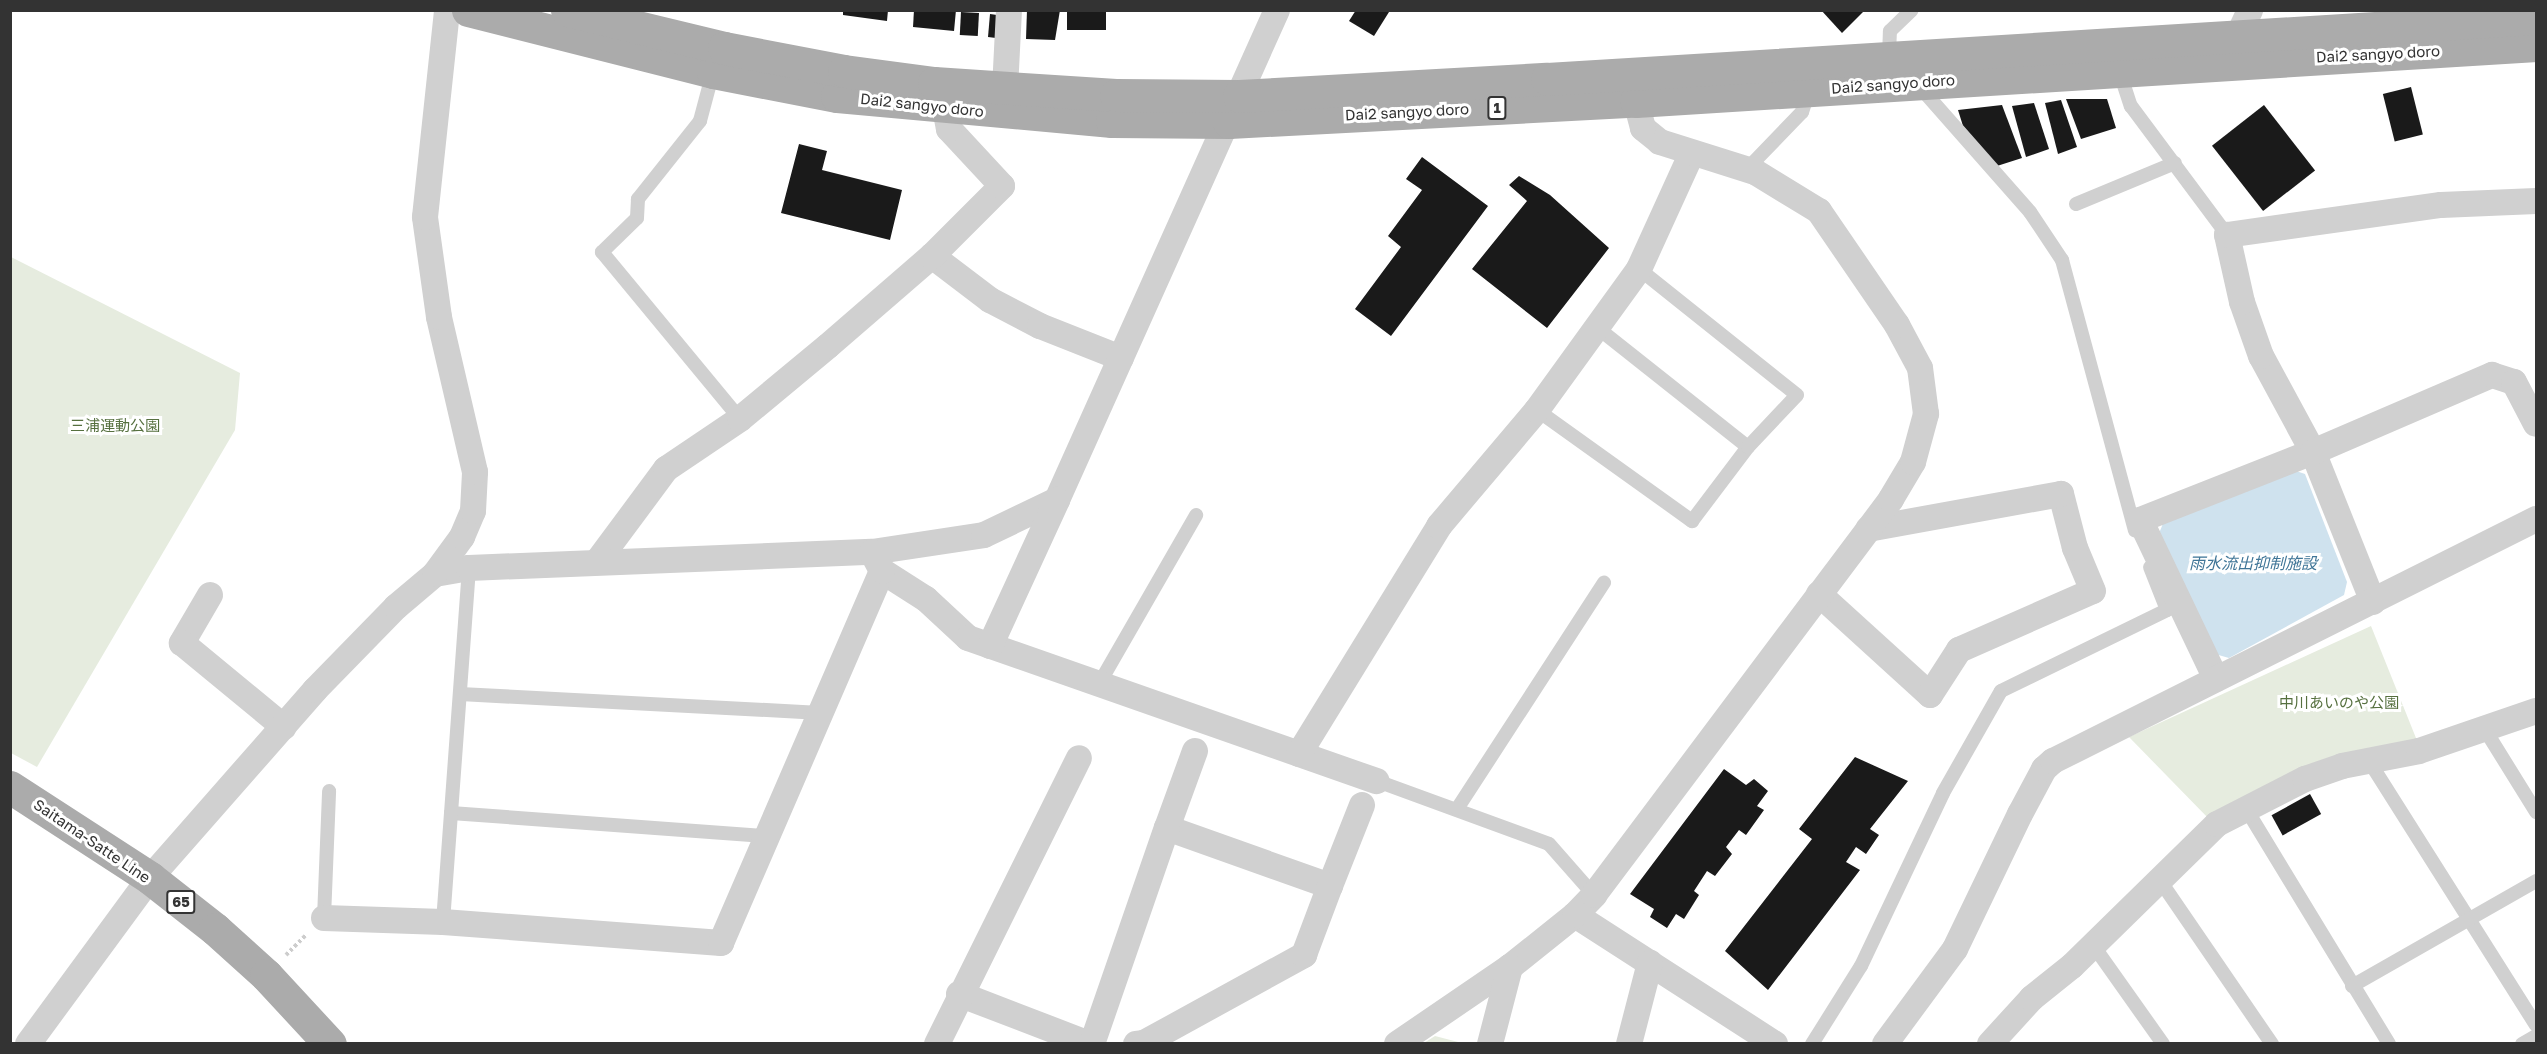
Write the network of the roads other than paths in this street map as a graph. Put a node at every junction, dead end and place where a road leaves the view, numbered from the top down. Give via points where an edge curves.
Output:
1 (447, 10) edge
2 (468, 10) edge
3 (567, 10) edge
4 (1009, 10) edge
5 (1277, 10) edge
6 (1912, 10) edge
7 (609, 16) edge
8 (2244, 23) edge
9 (2528, 31) edge
10 (1889, 57) junction
11 (2119, 70) junction
12 (713, 72) junction
13 (1916, 83) junction
14 (1005, 89) junction
15 (1810, 89) junction
16 (1636, 101) junction
17 (945, 108) junction
18 (1234, 109) junction
19 (1691, 155) junction
20 (2175, 163) junction
21 (1747, 170) junction
22 (2536, 201) edge
23 (2076, 204) dead end
24 (2227, 235) junction
25 (932, 256) junction
26 (1639, 269) junction
27 (1599, 329) junction
28 (1121, 358) junction
29 (1537, 410) junction
30 (740, 419) junction
31 (2536, 424) edge
32 (1748, 447) junction
33 (2313, 452) junction
34 (1057, 500) junction
35 (1196, 515) dead end
36 (2536, 519) edge
37 (1868, 529) junction
38 (877, 561) junction
39 (597, 562) junction
40 (469, 568) junction
41 (435, 574) junction
42 (1604, 583) dead end
43 (1819, 594) junction
44 (210, 595) dead end
45 (2373, 602) junction
46 (990, 646) junction
47 (2216, 680) junction
48 (1099, 684) junction
49 (460, 694) junction
50 (2536, 711) edge
51 (820, 713) junction
52 (284, 727) junction
53 (2484, 728) junction
54 (1195, 751) dead end
55 (1299, 754) junction
56 (1079, 758) dead end
57 (2369, 761) junction
58 (1377, 782) joint
59 (10, 787) edge
60 (329, 791) dead end
61 (1362, 805) dead end
62 (2245, 807) junction
63 (1457, 809) junction
64 (2536, 812) edge
65 (451, 813) junction
66 (1167, 828) junction
67 (765, 836) junction
68 (150, 878) junction
69 (2159, 879) junction
70 (2536, 880) edge
71 (1330, 886) junction
72 (1594, 895) junction
73 (1575, 915) junction
74 (324, 918) joint
75 (2470, 921) junction
76 (443, 922) junction
77 (2093, 945) junction
78 (1650, 963) junction
79 (1510, 967) junction
80 (2352, 986) junction
81 (959, 994) junction
82 (2536, 1025) edge
83 (2536, 1036) edge
84 (1771, 1042) edge
85 (28, 1044) edge
86 (330, 1044) edge
87 (937, 1044) edge
88 (1090, 1044) edge
89 (1136, 1044) edge
90 (1396, 1044) edge
91 (1490, 1044) edge
92 (1629, 1044) edge
93 (1812, 1044) edge
94 (1885, 1044) edge
95 (1990, 1044) edge
96 (2163, 1044) edge
97 (2272, 1044) edge
98 (2389, 1044) edge
99 (2522, 1044) edge

1 - 41 street via 425,217 439,316 475,472 473,511 462,537
2 - 12 main road, Dai2 sangyo doro / 1
3 - 7 main road, Dai2 sangyo doro / 1
4 - 14 street
5 - 18 street
6 - 10 lane via 1890,32
7 - 14 main road, Dai2 sangyo doro / 1 via 844,71
8 - 9 main road, Dai2 sangyo doro / 1
8 - 10 main road, Dai2 sangyo doro / 1
9 - 11 main road, Dai2 sangyo doro / 1
10 - 18 main road, Dai2 sangyo doro / 1
11 - 13 main road, Dai2 sangyo doro / 1
11 - 20 lane via 2131,106
12 - 17 main road, Dai2 sangyo doro / 1 via 837,96
12 - 30 lane via 700,121 638,199 637,218 602,252
13 - 15 main road, Dai2 sangyo doro / 1
13 - 93 lane via 2030,212 2062,260 2129,515 2167,610 2001,691 1943,793 1861,966
14 - 18 main road, Dai2 sangyo doro / 1 via 1116,95
15 - 16 main road, Dai2 sangyo doro / 1
15 - 21 lane via 1802,112
16 - 18 main road, Dai2 sangyo doro / 1
16 - 19 street via 1643,128 1660,142
17 - 18 main road, Dai2 sangyo doro / 1 via 1112,121
17 - 25 street via 949,129 1002,186
18 - 28 street
19 - 21 street
19 - 26 street
20 - 23 lane
20 - 24 lane
21 - 37 street via 1819,210 1897,325 1920,368 1926,414 1913,462
22 - 24 street via 2441,205
24 - 33 street via 2242,302 2261,356
25 - 28 street via 990,300 1040,326
25 - 30 street
26 - 27 street
26 - 32 lane via 1797,395
27 - 29 street
27 - 32 lane
28 - 34 street
29 - 32 lane via 1692,521
29 - 55 street via 1439,526
30 - 39 street via 666,469
31 - 33 street via 2514,382 2492,375
33 - 45 street
33 - 47 street via 2140,520
34 - 38 street via 984,535
34 - 46 street
35 - 48 lane
36 - 45 street
37 - 43 street
37 - 43 street via 2061,494 2075,548 2093,591 1959,650 1930,695
38 - 39 street
38 - 46 street via 968,638
38 - 51 street
39 - 40 street
40 - 41 street
40 - 49 lane
41 - 52 street via 396,607
42 - 63 lane
43 - 72 street
44 - 52 street via 182,643
45 - 47 street
46 - 48 street
47 - 94 street via 2053,760 2044,769 1955,949
48 - 55 street
49 - 51 lane
49 - 65 lane
50 - 53 street
51 - 67 street
52 - 68 street
53 - 57 street via 2419,751
53 - 64 lane
54 - 66 street
55 - 58 street
56 - 81 street
57 - 62 street via 2305,778
57 - 75 lane
58 - 63 lane
59 - 68 main road, Saitama-Satte Line / 65
60 - 74 lane
61 - 71 street
62 - 69 street via 2217,824
62 - 80 lane
63 - 72 lane via 1549,844
65 - 67 lane
65 - 76 lane
66 - 71 street
66 - 88 street
67 - 76 street via 721,943
68 - 85 street
68 - 86 main road, Saitama-Satte Line / 65 via 266,975
69 - 77 street
69 - 97 lane
70 - 75 lane
71 - 89 street via 1304,955
72 - 73 street
73 - 78 street
73 - 79 street
74 - 76 street
75 - 80 lane
75 - 82 lane
77 - 95 street via 2032,998
77 - 96 lane
78 - 84 street
78 - 92 street
79 - 90 street
79 - 91 street
80 - 98 lane
81 - 87 street
81 - 88 street
83 - 99 lane

